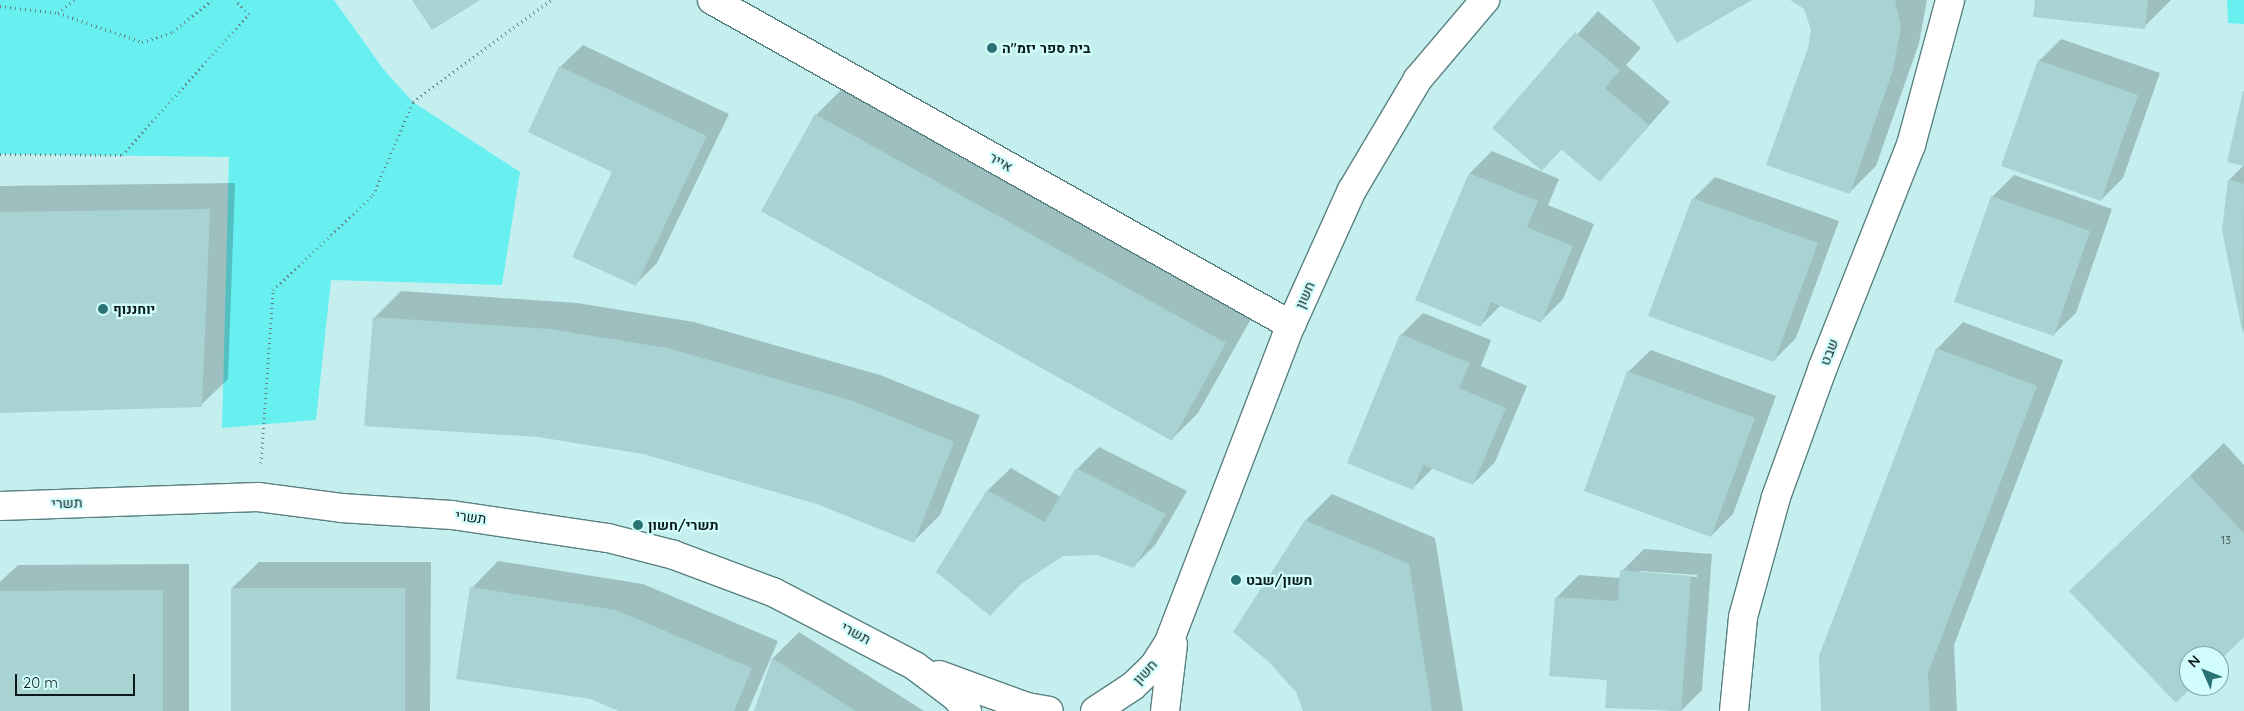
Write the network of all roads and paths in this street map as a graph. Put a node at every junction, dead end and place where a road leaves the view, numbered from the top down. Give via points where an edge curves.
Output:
1 (74, 0) edge
2 (212, 0) edge
3 (235, 0) edge
4 (551, 0) edge
5 (712, 0) edge
6 (1484, 0) edge
7 (1950, 0) edge
8 (0, 6) edge
9 (58, 13) junction
10 (0, 154) edge
11 (1291, 325) junction
12 (258, 497) junction
13 (0, 506) edge
14 (1178, 618) junction
15 (915, 666) junction
16 (967, 711) edge
17 (1049, 711) edge
18 (1095, 711) edge
19 (1166, 711) edge
20 (1734, 711) edge

1 - 9 path
2 - 9 path via 173,32 142,42
3 - 10 path via 249,14 122,155
4 - 12 path via 413,102 373,195 273,290
5 - 11 street, אייר
6 - 11 street, חשון via 1418,78 1352,190
7 - 20 street, שבט via 1911,145 1776,496 1743,617
8 - 9 path
11 - 14 street, חשון
12 - 13 street, תשרי
12 - 15 street, תשרי via 341,508 452,515 608,538 674,555 773,592
14 - 18 street, חשון via 1169,642 1153,667 1134,686
14 - 19 street, חשון via 1168,667
15 - 16 street, תשרי via 956,697
15 - 17 street, תשרי via 989,694

